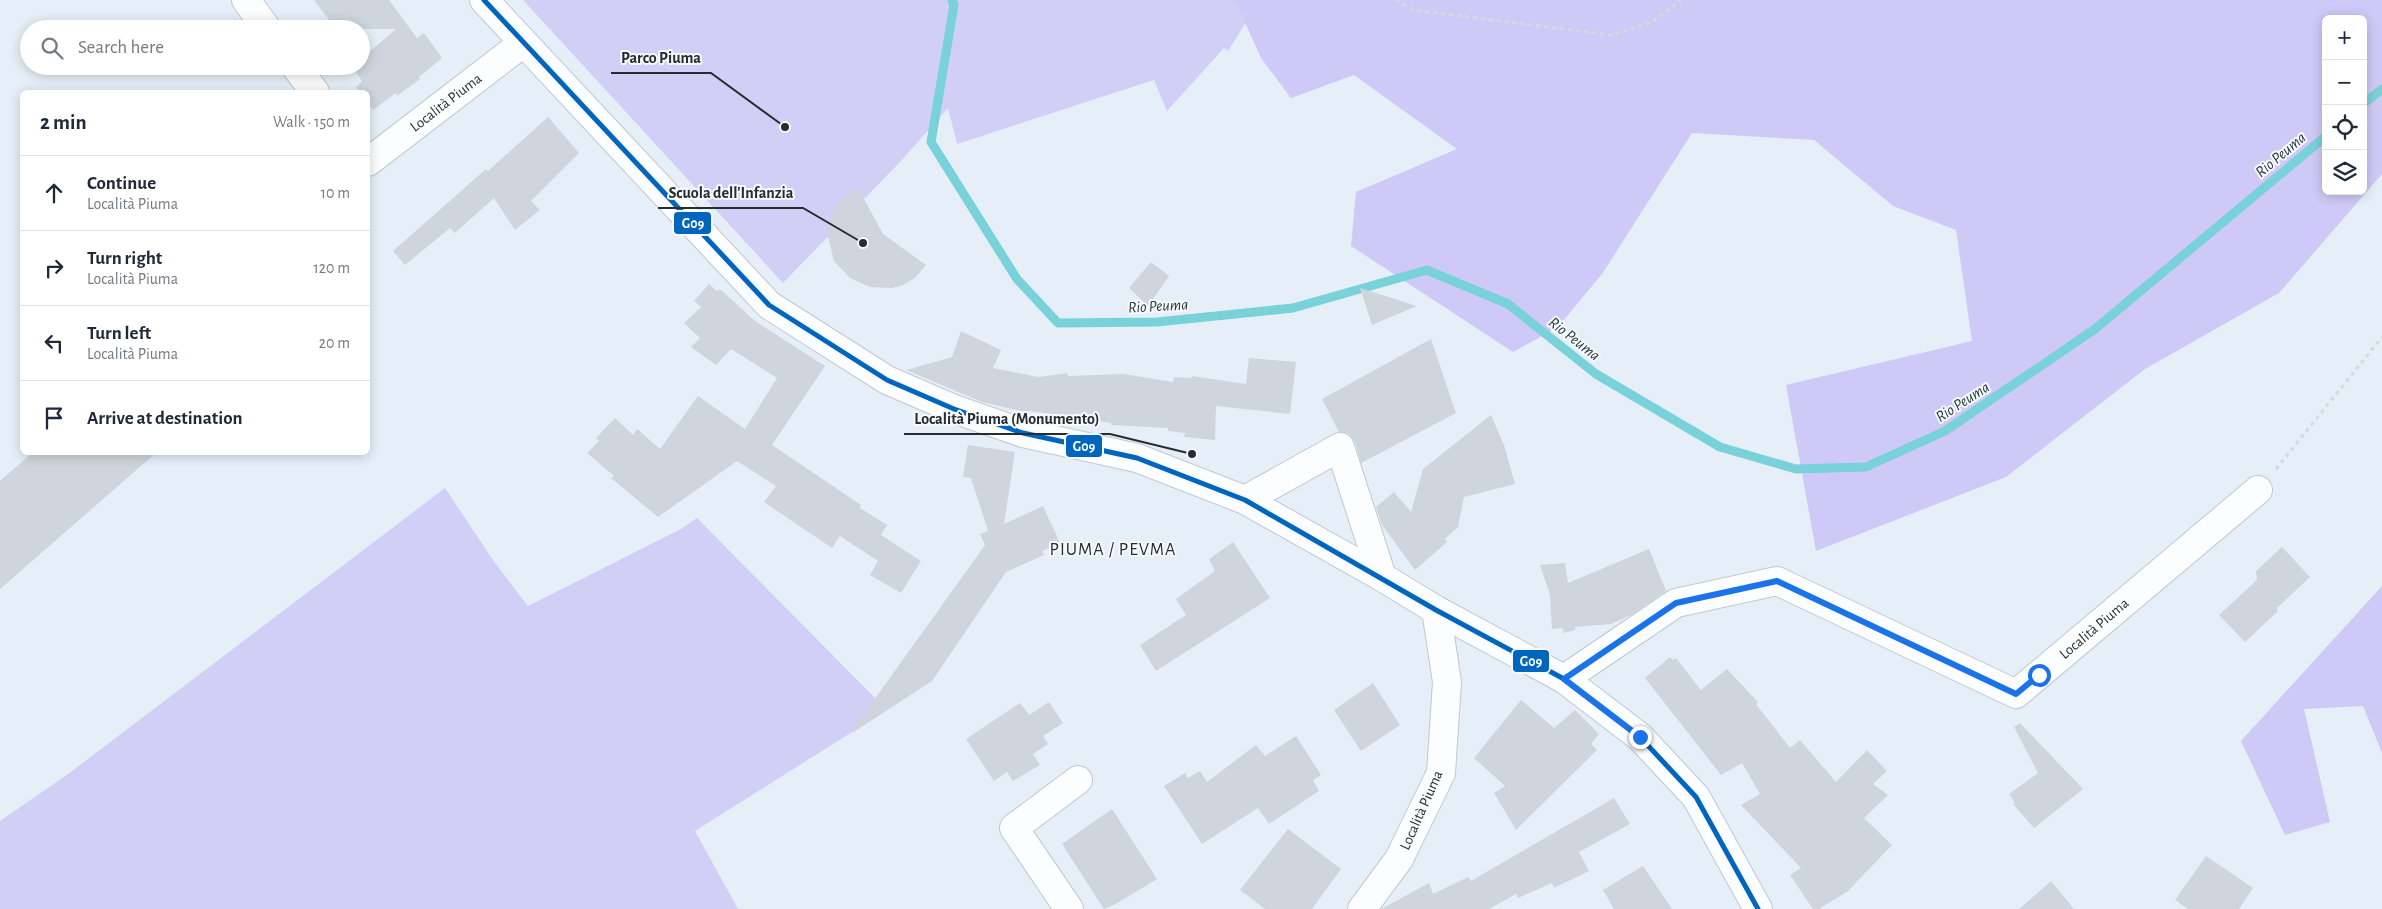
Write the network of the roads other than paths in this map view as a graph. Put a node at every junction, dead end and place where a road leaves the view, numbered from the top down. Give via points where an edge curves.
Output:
1 (246, 0) edge
2 (484, 0) edge
3 (260, 20) edge
4 (524, 43) junction
5 (302, 75) edge
6 (313, 90) edge
7 (370, 160) edge
8 (2258, 490) road end
9 (1245, 500) junction
10 (1382, 577) junction
11 (1436, 610) junction
12 (1564, 679) junction
13 (1078, 780) dead end
14 (1069, 909) edge
15 (1362, 909) edge
16 (1758, 909) edge

1 - 3 street
2 - 4 street
4 - 7 street, Località Piuma
4 - 9 street via 769,305 861,364 887,380 954,410 1023,433 1137,458
5 - 6 street
8 - 12 street, Località Piuma via 2016,694 1777,581 1676,603
9 - 10 street
9 - 10 street via 1340,447
10 - 11 street
11 - 12 street
11 - 15 street, Località Piuma via 1447,682 1441,773 1399,859
12 - 16 street via 1640,737 1696,796
13 - 14 street via 1014,828

